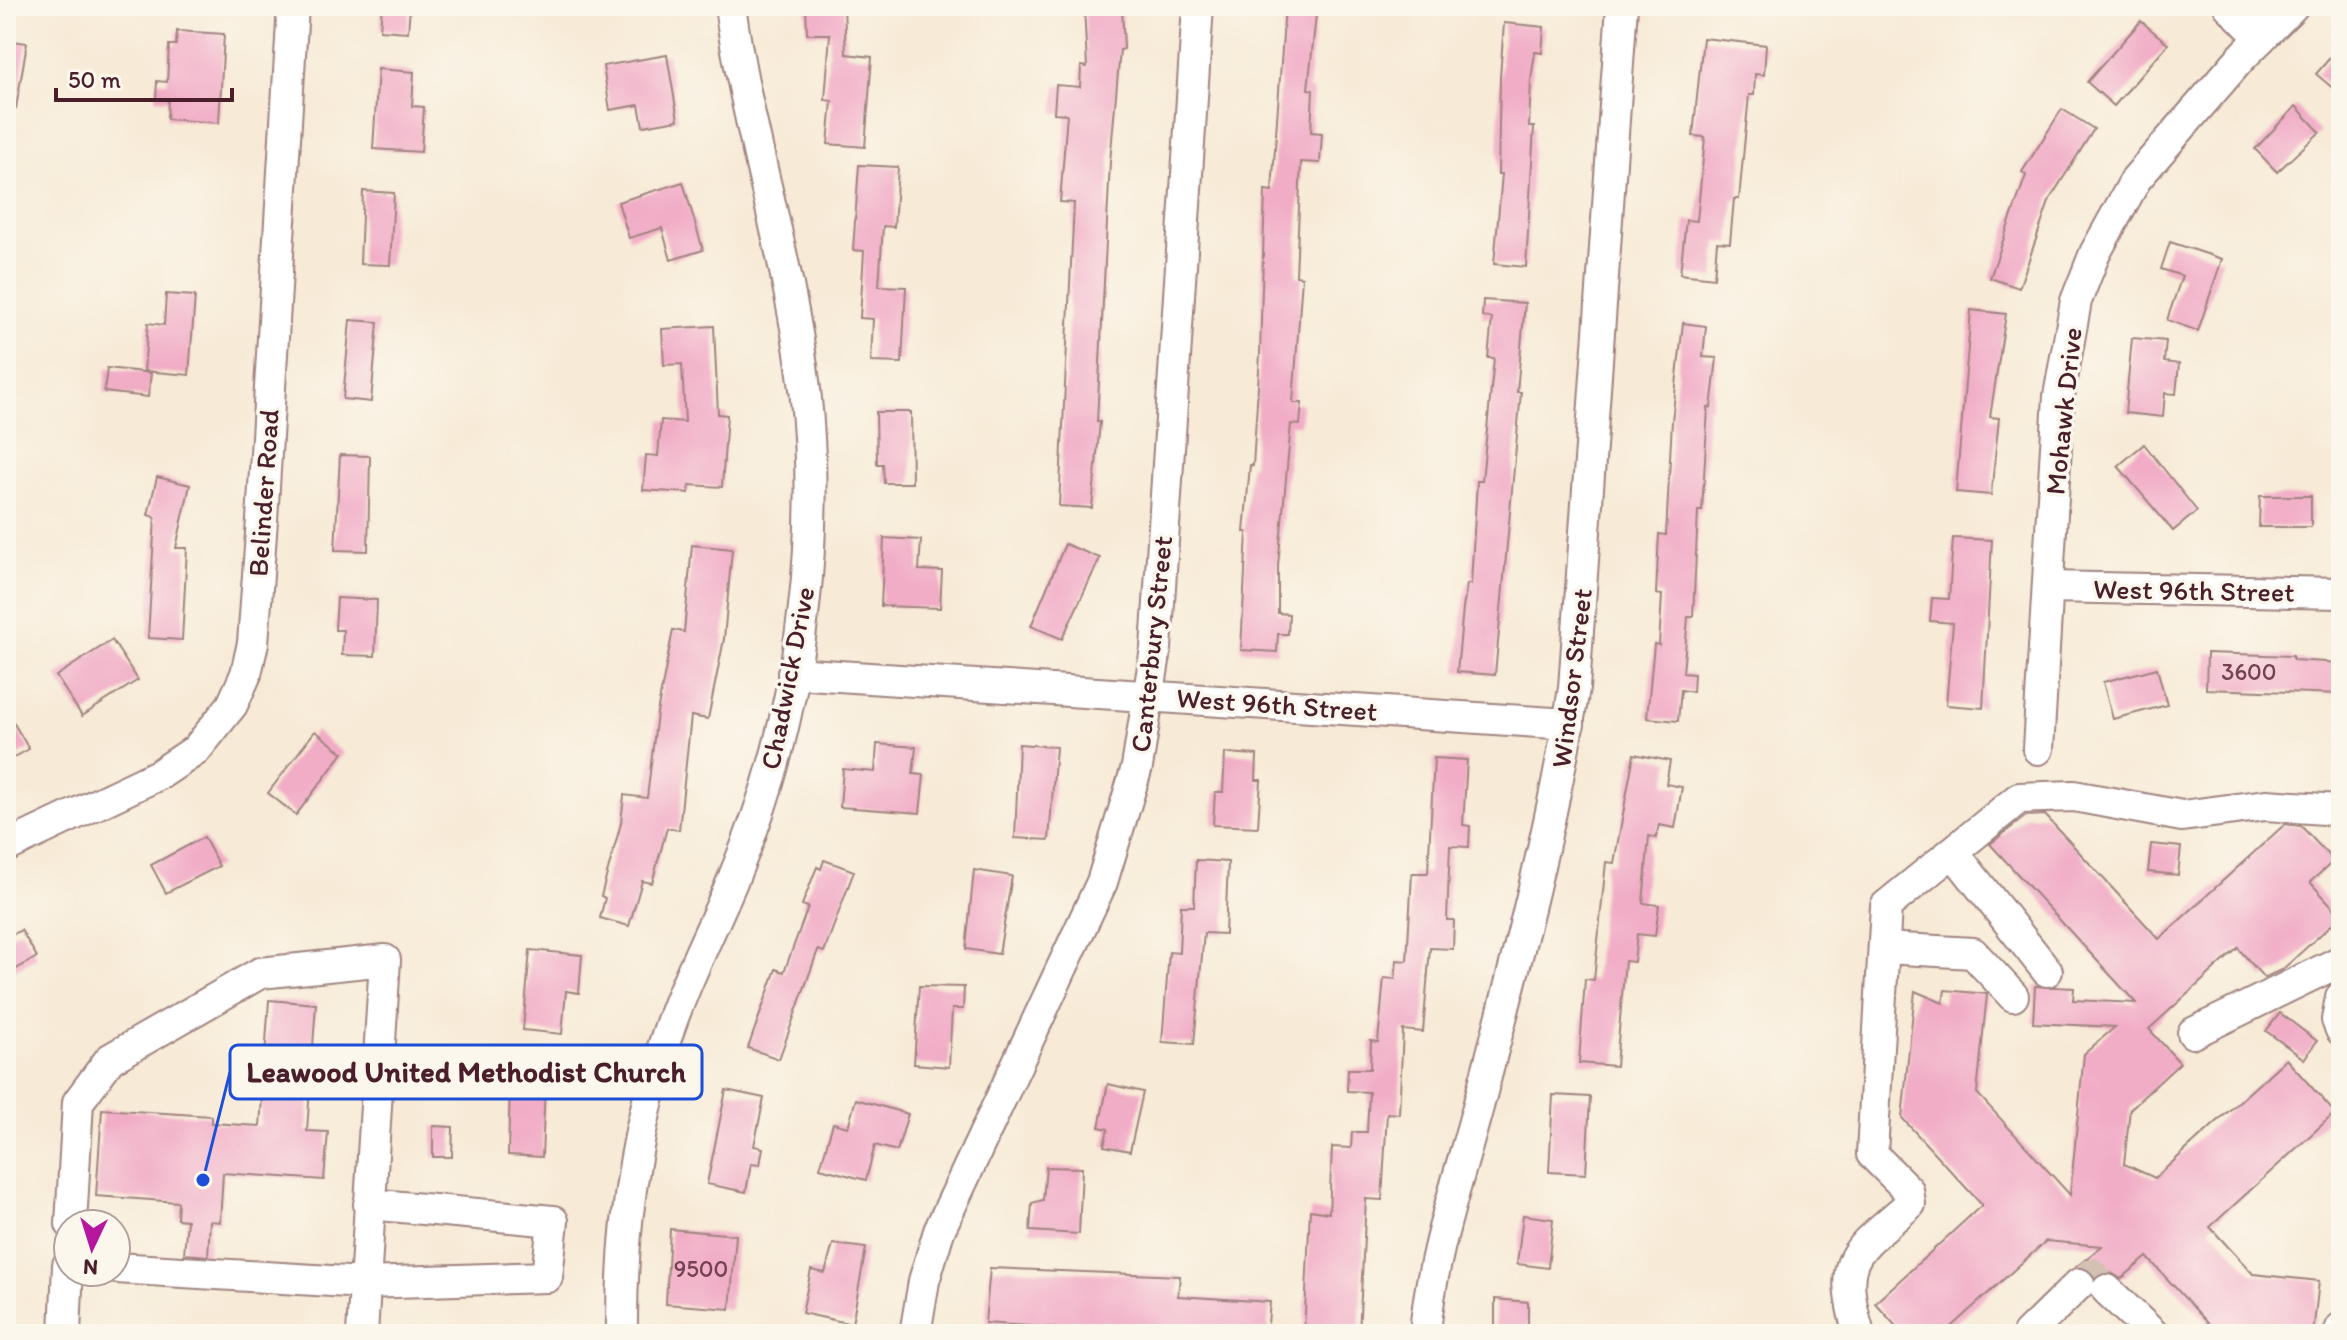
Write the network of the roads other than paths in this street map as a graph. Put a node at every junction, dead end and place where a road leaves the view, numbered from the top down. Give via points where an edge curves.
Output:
1 (293, 6) edge
2 (730, 6) edge
3 (1198, 6) edge
4 (1622, 6) edge
5 (2229, 6) edge
6 (2293, 6) edge
7 (2261, 38) junction
8 (2048, 587) junction
9 (2341, 593) edge
10 (793, 673) junction
11 (1150, 696) junction
12 (1569, 724) junction
13 (2038, 749) dead end
14 (2341, 814) edge
15 (6, 847) edge
16 (1953, 852) junction
17 (1884, 948) junction
18 (2341, 961) edge
19 (2047, 971) dead end
20 (2013, 996) dead end
21 (2341, 997) edge
22 (2341, 1030) edge
23 (2193, 1033) dead end
24 (369, 1204) junction
25 (72, 1208) edge
26 (132, 1269) edge
27 (364, 1283) junction
28 (67, 1288) edge
29 (2341, 1328) edge
30 (65, 1334) edge
31 (362, 1334) edge
32 (622, 1334) edge
33 (915, 1334) edge
34 (1425, 1334) edge
35 (1859, 1334) edge
36 (2028, 1334) edge
37 (2153, 1334) edge
38 (2339, 1334) edge

1 - 15 street, Belinder Road via 262,520 246,674 232,705 196,750 160,774
2 - 10 street, Chadwick Drive via 804,389 810,546
3 - 11 street, Canterbury Street
4 - 12 street, Windsor Street via 1581,626
5 - 7 street
6 - 7 street, Mohawk Drive
7 - 8 street, Mohawk Drive via 2150,161 2095,253 2076,301 2064,357
8 - 9 street, West 96th Street
8 - 13 street, Mohawk Drive
10 - 11 street, West 96th Street
10 - 32 street, Chadwick Drive via 759,812 664,1043 641,1130 621,1287
11 - 12 street, West 96th Street
11 - 33 street, Canterbury Street via 1137,767 1102,882 939,1231
12 - 34 street, Windsor Street via 1524,933 1433,1275
14 - 16 street via 2266,805 2182,816 2047,795 2019,798
16 - 17 street via 1886,906
16 - 19 street
17 - 20 street via 1973,953
17 - 35 street via 1872,1154 1908,1190 1910,1204 1852,1260 1847,1293
18 - 23 street
21 - 22 street
24 - 25 street via 385,960 260,973 110,1059 78,1102
24 - 27 street
24 - 27 street via 553,1221 547,1277
26 - 27 street
27 - 31 street
28 - 30 street
29 - 38 street
36 - 37 street via 2093,1287

